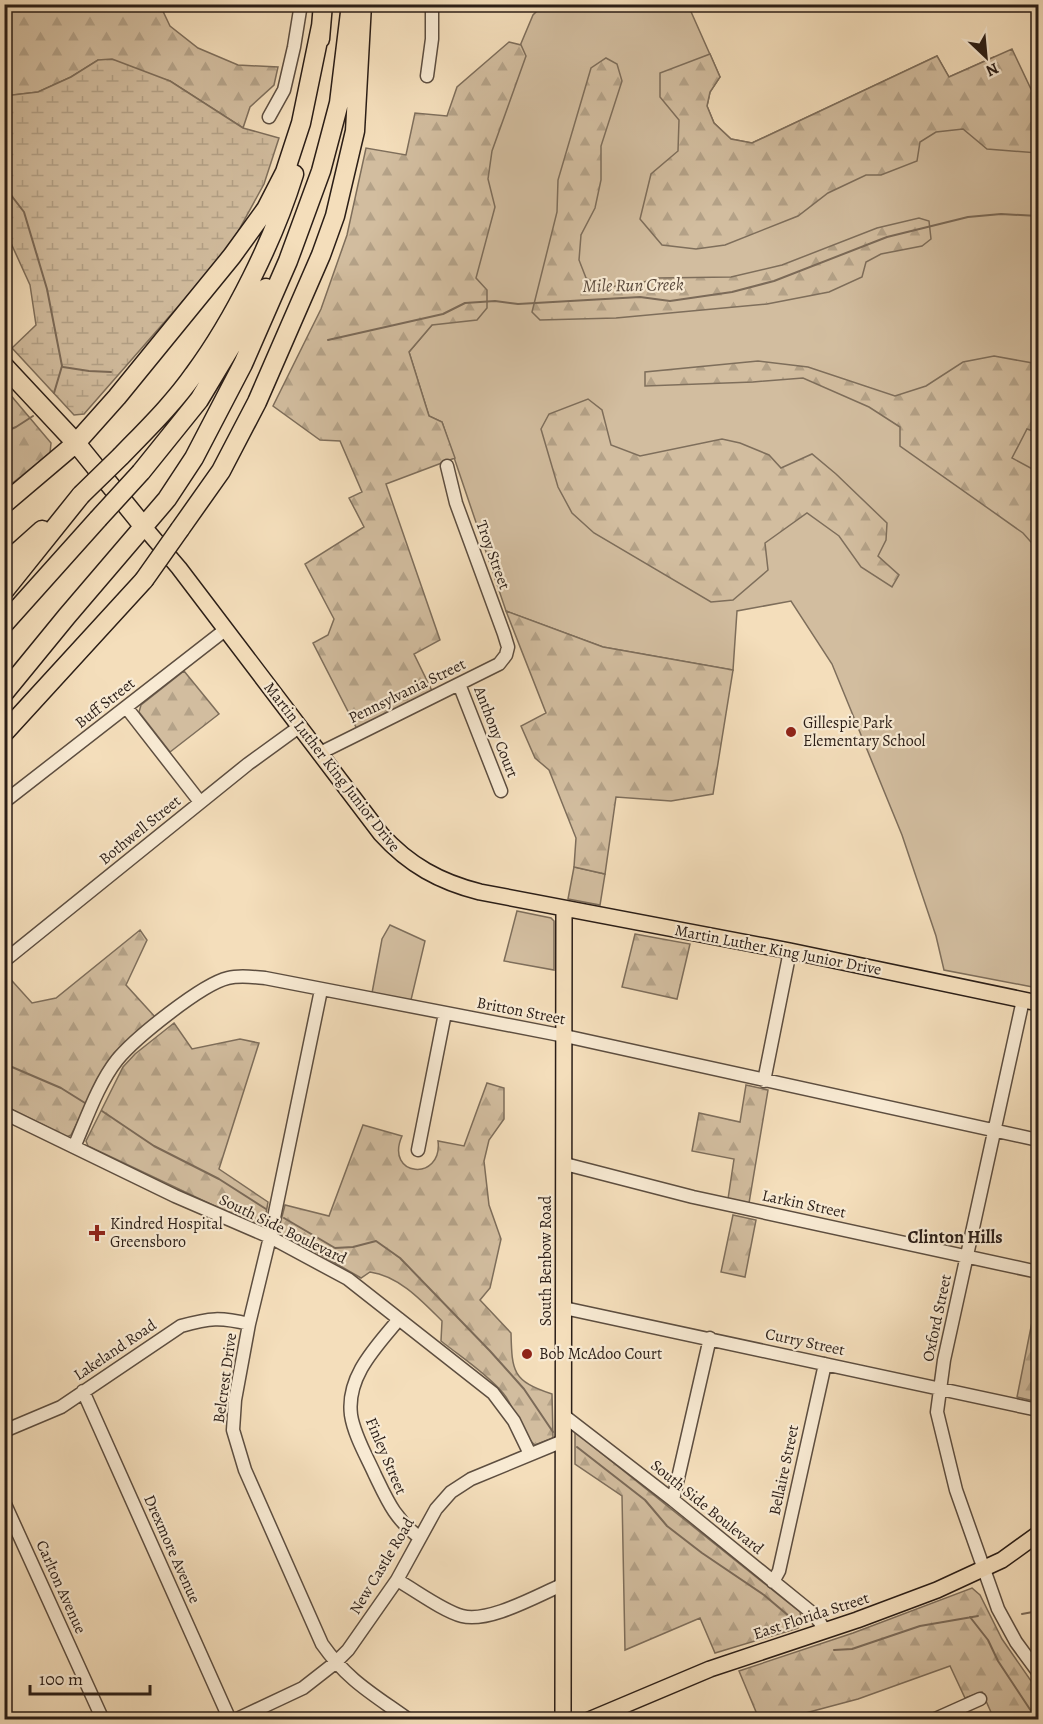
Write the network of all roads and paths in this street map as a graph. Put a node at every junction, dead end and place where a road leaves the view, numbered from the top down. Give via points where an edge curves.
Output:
1 (301, 4) edge
2 (323, 4) edge
3 (351, 4) edge
4 (362, 4) edge
5 (432, 4) edge
6 (321, 26) junction
7 (427, 76) dead end
8 (268, 117) dead end
9 (304, 221) junction
10 (4, 366) edge
11 (76, 443) junction
12 (447, 466) dead end
13 (81, 495) junction
14 (4, 504) edge
15 (144, 527) junction
16 (4, 564) edge
17 (4, 591) edge
18 (4, 624) edge
19 (225, 630) junction
20 (506, 655) joint
21 (459, 684) junction
22 (4, 693) edge
23 (126, 708) junction
24 (299, 727) junction
25 (4, 733) edge
26 (320, 753) junction
27 (501, 791) dead end
28 (4, 802) edge
29 (200, 802) junction
30 (564, 910) junction
31 (790, 951) junction
32 (4, 961) edge
33 (321, 990) junction
34 (1031, 1001) edge
35 (445, 1013) junction
36 (565, 1036) junction
37 (764, 1081) junction
38 (4, 1113) edge
39 (995, 1130) junction
40 (1038, 1140) edge
41 (74, 1147) junction
42 (418, 1150) dead end
43 (565, 1164) junction
44 (270, 1237) junction
45 (967, 1256) junction
46 (1038, 1272) edge
47 (564, 1308) junction
48 (399, 1319) junction
49 (249, 1324) junction
50 (710, 1338) junction
51 (825, 1364) junction
52 (939, 1388) junction
53 (83, 1391) junction
54 (1038, 1410) edge
55 (563, 1415) junction
56 (4, 1431) edge
57 (563, 1441) junction
58 (530, 1454) junction
59 (673, 1500) junction
60 (4, 1502) edge
61 (1038, 1534) edge
62 (420, 1538) junction
63 (984, 1570) junction
64 (397, 1580) junction
65 (773, 1582) junction
66 (562, 1585) junction
67 (825, 1631) junction
68 (335, 1664) junction
69 (1038, 1672) edge
70 (980, 1699) dead end
71 (103, 1719) edge
72 (230, 1719) edge
73 (235, 1719) edge
74 (409, 1719) edge
75 (563, 1719) edge
76 (589, 1719) edge
77 (933, 1719) edge

1 - 8 street via 284,90
2 - 6 highway
3 - 9 highway via 339,103
4 - 25 highway, bridge via 355,131 335,216 257,402 221,471 144,580
5 - 7 street
6 - 11 highway via 300,123 285,172 266,209 156,352
6 - 13 highway, bridge via 314,106 291,185 260,259 222,332 193,376
9 - 15 highway via 211,427 166,500
9 - 18 highway, bridge via 199,400 141,472
10 - 11 highway, Martin Luther King Junior Drive
11 - 14 highway
11 - 15 highway, Martin Luther King Junior Drive
12 - 20 street, Troy Street via 456,503 504,634
13 - 16 highway
13 - 17 highway
15 - 19 main road, Martin Luther King Junior Drive
15 - 22 highway
19 - 23 street, Buff Street
19 - 24 main road, Martin Luther King Junior Drive
20 - 21 street, Pennsylvania Street via 499,664
21 - 26 street, Pennsylvania Street
21 - 27 street, Anthony Court
23 - 28 street, Buff Street
23 - 29 street
24 - 26 main road, Martin Luther King Junior Drive
24 - 29 street, Bothwell Street
26 - 30 main road, Martin Luther King Junior Drive via 387,840 423,870 462,888
29 - 32 street, Bothwell Street
30 - 31 main road, Martin Luther King Junior Drive
30 - 36 main road, South Benbow Road
31 - 34 main road, Martin Luther King Junior Drive
31 - 37 street
33 - 35 street, Britton Street
33 - 41 street, Britton Street via 244,976 211,984 130,1046 117,1061
33 - 44 street, Belcrest Drive
34 - 39 street, Oxford Street
35 - 36 street, Britton Street
35 - 42 street
36 - 37 street, Britton Street
36 - 43 main road, South Benbow Road
37 - 39 street, Britton Street
38 - 41 street, South Side Boulevard
39 - 40 street, Britton Street
39 - 45 street, Oxford Street
41 - 44 street, South Side Boulevard
43 - 45 street, Larkin Street via 693,1197
43 - 47 main road, South Benbow Road
44 - 48 street, South Side Boulevard via 348,1279
44 - 49 street, Belcrest Drive
45 - 46 street, Larkin Street
45 - 52 street, Oxford Street
47 - 50 street, Curry Street
47 - 55 main road, South Benbow Road
48 - 58 street, South Side Boulevard via 493,1393 514,1421
48 - 62 street, Finley Street via 363,1363 351,1415 391,1508 404,1526
49 - 53 street, Lakeland Road via 226,1318 181,1326
49 - 68 street, Belcrest Drive via 235,1401 236,1444 322,1644
50 - 51 street, Curry Street
50 - 59 street
51 - 52 street, Curry Street
51 - 65 street, Bellaire Street via 779,1571
52 - 54 street, Curry Street
52 - 63 street, Oxford Street via 937,1412 941,1433
53 - 56 street, Lakeland Road via 62,1407
53 - 72 street, Drexmore Avenue
55 - 57 main road, South Benbow Road
55 - 59 street, South Side Boulevard
57 - 58 street, New Castle Road
57 - 66 main road, South Benbow Road
58 - 62 street, New Castle Road via 471,1479 451,1492
59 - 65 street, South Side Boulevard
60 - 71 street, Carlton Avenue
61 - 63 main road, East Florida Street
62 - 64 street, New Castle Road
63 - 67 main road, East Florida Street
63 - 69 street, Oxford Street via 1003,1620
64 - 66 street via 454,1612 473,1618 491,1615
64 - 68 street, New Castle Road
65 - 67 street, South Side Boulevard via 811,1612
66 - 75 main road, South Benbow Road
67 - 76 main road, East Florida Street via 710,1669
68 - 73 street, New Castle Road via 303,1688
68 - 74 street, Belcrest Drive via 355,1683
70 - 77 street

